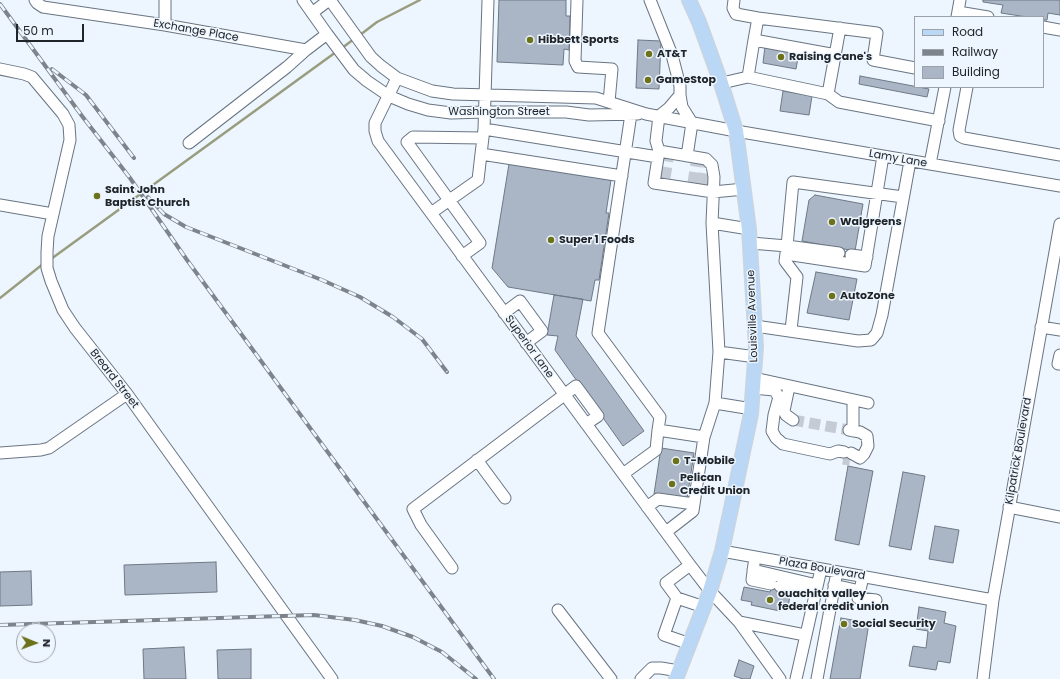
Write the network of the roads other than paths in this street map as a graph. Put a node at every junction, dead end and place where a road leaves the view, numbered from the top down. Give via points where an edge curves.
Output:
1 (165, 0) edge
2 (303, 0) edge
3 (330, 0) edge
4 (488, 0) edge
5 (577, 0) edge
6 (650, 0) edge
7 (689, 0) edge
8 (734, 0) edge
9 (960, 0) edge
10 (36, 1) edge
11 (312, 13) junction
12 (957, 14) edge
13 (974, 16) edge
14 (758, 18) junction
15 (164, 25) junction
16 (1044, 27) edge
17 (840, 28) junction
18 (1060, 30) edge
19 (329, 37) junction
20 (754, 40) junction
21 (306, 50) junction
22 (836, 55) junction
23 (914, 68) edge
24 (0, 69) edge
25 (748, 77) junction
26 (397, 78) junction
27 (722, 83) junction
28 (945, 88) edge
29 (967, 88) edge
30 (828, 94) junction
31 (484, 95) junction
32 (680, 95) junction
33 (389, 96) junction
34 (609, 102) junction
35 (485, 112) junction
36 (631, 114) junction
37 (646, 114) junction
38 (659, 116) junction
39 (939, 121) junction
40 (692, 123) junction
41 (736, 131) junction
42 (483, 134) junction
43 (189, 143) dead end
44 (626, 152) junction
45 (481, 154) junction
46 (1060, 155) edge
47 (883, 156) junction
48 (681, 158) junction
49 (910, 161) junction
50 (930, 164) junction
51 (622, 176) junction
52 (1060, 186) edge
53 (744, 189) junction
54 (714, 192) junction
55 (878, 194) junction
56 (903, 197) junction
57 (449, 200) junction
58 (0, 205) edge
59 (431, 213) junction
60 (53, 214) junction
61 (712, 224) junction
62 (1060, 224) edge
63 (749, 228) junction
64 (751, 243) junction
65 (786, 250) junction
66 (839, 253) dead end
67 (851, 255) dead end
68 (462, 256) junction
69 (867, 257) junction
70 (1055, 283) edge
71 (504, 312) junction
72 (755, 326) junction
73 (1042, 326) junction
74 (791, 330) junction
75 (1060, 330) edge
76 (526, 343) junction
77 (719, 352) junction
78 (1060, 356) edge
79 (756, 357) junction
80 (1060, 364) edge
81 (754, 383) junction
82 (789, 387) junction
83 (127, 394) junction
84 (564, 394) junction
85 (854, 400) junction
86 (715, 403) junction
87 (868, 403) dead end
88 (752, 409) junction
89 (793, 420) dead end
90 (658, 430) junction
91 (704, 437) junction
92 (0, 453) edge
93 (476, 460) junction
94 (623, 474) junction
95 (505, 498) dead end
96 (694, 504) junction
97 (647, 507) junction
98 (1009, 507) junction
99 (1060, 517) edge
100 (666, 532) junction
101 (722, 551) junction
102 (755, 557) junction
103 (690, 565) junction
104 (452, 568) dead end
105 (821, 569) junction
106 (753, 570) junction
107 (837, 572) junction
108 (863, 577) junction
109 (834, 585) junction
110 (816, 589) junction
111 (710, 591) junction
112 (860, 591) junction
113 (677, 598) junction
114 (876, 600) dead end
115 (993, 600) junction
116 (704, 607) junction
117 (558, 610) dead end
118 (739, 622) junction
119 (805, 635) junction
120 (690, 644) junction
121 (678, 675) edge
122 (332, 679) edge
123 (612, 679) edge
124 (641, 679) edge
125 (780, 679) edge
126 (796, 679) edge
127 (817, 679) edge
128 (983, 679) edge

1 - 15 street
2 - 11 street, Washington Street
3 - 11 street
3 - 26 street, Washington Street via 372,57
4 - 31 street
5 - 34 street via 574,62 578,67 612,69
6 - 32 street via 672,55
7 - 27 main road, Louisville Avenue
8 - 14 street via 733,8 736,14
9 - 12 street
10 - 15 street, Exchange Place via 43,7
11 - 19 street, Washington Street
12 - 13 street
14 - 17 street
14 - 20 street
15 - 21 street, Exchange Place
16 - 18 street
17 - 22 street
17 - 23 street via 877,33 873,60
19 - 21 street
19 - 33 street, Washington Street via 354,70
20 - 22 street
20 - 25 street
21 - 43 street
22 - 30 street
24 - 60 street, Breard Street via 32,77 69,125 70,140
25 - 27 street
25 - 30 street
26 - 31 street, Washington Street via 432,91
26 - 33 street, Superior Lane
27 - 41 main road, Louisville Avenue
28 - 39 street
29 - 46 street via 960,136
30 - 39 street via 839,102
31 - 34 street, Washington Street via 596,98
31 - 35 street
32 - 38 street
32 - 40 street via 682,107
33 - 35 street, Washington Street via 428,110 451,113
33 - 59 street, Superior Lane via 375,123 378,141
34 - 37 street, Washington Street
35 - 36 street, Washington Street
35 - 42 street
36 - 37 street, Washington Street
36 - 44 street
37 - 38 street, Washington Street
38 - 40 street, Washington Street
38 - 48 street via 656,141
39 - 50 street
40 - 41 street, Washington Street
40 - 48 street
41 - 47 street, Lamy Lane
41 - 53 main road, Louisville Avenue
42 - 44 street
42 - 45 street
42 - 57 street via 413,137 407,142
44 - 48 street
44 - 51 street
45 - 51 street
45 - 57 street via 478,180
47 - 49 street, Lamy Lane
47 - 55 street
48 - 54 street via 712,165
48 - 54 street via 654,183 697,186
49 - 50 street, Lamy Lane
49 - 56 street
50 - 52 street, Lamy Lane
51 - 90 street via 598,333 660,417
53 - 54 street
53 - 63 main road, Louisville Avenue
54 - 61 street
55 - 56 street
55 - 65 street via 793,182
55 - 69 street
56 - 74 street via 877,333 871,340 864,341
57 - 59 street
57 - 68 street via 480,243
58 - 60 street
59 - 68 street, Superior Lane
60 - 83 street, Breard Street via 47,268 55,294 75,328
61 - 63 street
61 - 77 street
62 - 70 street, Kilpatrick Boulevard
63 - 64 main road, Louisville Avenue
64 - 65 street
64 - 72 main road, Louisville Avenue
65 - 66 street
65 - 69 street via 865,266
65 - 74 street via 785,261 797,277
67 - 69 street
68 - 71 street, Superior Lane
70 - 73 street, Kilpatrick Boulevard
71 - 76 street, Superior Lane
71 - 76 street via 520,301 542,331
72 - 74 street
72 - 79 main road, Louisville Avenue
73 - 75 street
73 - 98 street, Kilpatrick Boulevard
76 - 84 street, Superior Lane
77 - 79 street
77 - 86 street
78 - 80 street
79 - 81 main road, Louisville Avenue
81 - 82 street
81 - 85 street via 774,390 779,397 772,431 779,441 830,454 838,451 850,456 864,454 868,446 867,436 851,430
81 - 88 main road, Louisville Avenue
82 - 85 street
82 - 89 street via 784,412
83 - 92 street via 49,448
83 - 122 street, Breard Street
84 - 93 street
84 - 94 street, Superior Lane
85 - 87 street
86 - 88 street
86 - 91 street
88 - 101 main road, Louisville Avenue
90 - 91 street
90 - 94 street via 656,450
91 - 96 street
93 - 95 street
93 - 104 street via 413,509 421,525
94 - 97 street, Superior Lane
96 - 97 street via 658,499
96 - 100 street via 693,511
97 - 100 street, Superior Lane
98 - 99 street
98 - 115 street, Kilpatrick Boulevard
100 - 103 street, Superior Lane
101 - 102 street, Plaza Boulevard
101 - 111 main road, Louisville Avenue
102 - 105 street, Plaza Boulevard
102 - 106 street
103 - 111 street, Superior Lane
103 - 113 street via 666,583
105 - 107 street, Plaza Boulevard
105 - 110 street
106 - 110 street
106 - 110 street via 752,580
107 - 108 street, Plaza Boulevard
107 - 109 street
108 - 112 street
108 - 115 street, Plaza Boulevard
109 - 112 street
109 - 127 street
110 - 119 street
111 - 116 main road, Louisville Avenue
111 - 118 street, Superior Lane
112 - 114 street via 858,598
113 - 116 street
113 - 120 street via 664,635
115 - 128 street, Kilpatrick Boulevard
116 - 120 main road, Louisville Avenue
117 - 123 street
118 - 119 street
118 - 125 street, Superior Lane
119 - 126 street
120 - 121 main road, Louisville Avenue
121 - 124 street via 661,668 652,668

